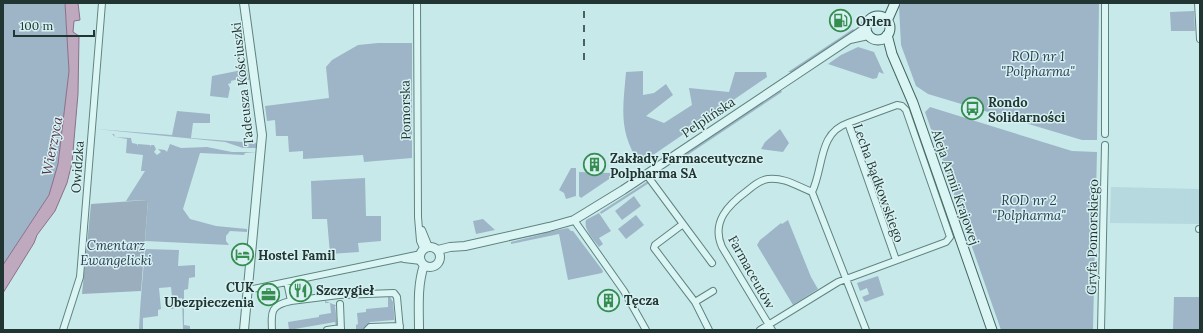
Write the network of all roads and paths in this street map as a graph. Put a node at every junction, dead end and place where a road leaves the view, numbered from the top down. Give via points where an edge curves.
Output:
1 (102, 3) edge
2 (244, 3) edge
3 (416, 3) edge
4 (893, 3) edge
5 (1105, 3) edge
6 (1198, 3) edge
7 (884, 18) junction
8 (867, 32) junction
9 (883, 37) junction
10 (1200, 39) edge
11 (848, 122) junction
12 (1105, 134) dead end
13 (1105, 145) dead end
14 (646, 174) junction
15 (812, 192) junction
16 (574, 220) junction
17 (683, 224) junction
18 (439, 254) junction
19 (425, 257) junction
20 (896, 260) junction
21 (712, 263) dead end
22 (846, 278) junction
23 (287, 282) junction
24 (248, 290) junction
25 (713, 291) dead end
26 (291, 301) junction
27 (695, 302) junction
28 (340, 304) dead end
29 (771, 327) edge
30 (400, 328) edge
31 (341, 329) edge
32 (63, 330) edge
33 (244, 330) edge
34 (272, 330) edge
35 (327, 330) edge
36 (366, 330) edge
37 (419, 330) edge
38 (646, 330) edge
39 (709, 330) edge
40 (760, 330) edge
41 (866, 330) edge
42 (992, 330) edge
43 (1101, 330) edge

1 - 32 street, Owidzka via 80,277
2 - 24 street, Tadeusza Kościuszki via 262,136
3 - 19 street, Pomorska via 418,217
4 - 7 main road
5 - 12 street
6 - 10 street
7 - 8 main road via 870,19
7 - 9 main road via 889,30
8 - 9 main road via 873,39
8 - 14 street, Pelplińska via 850,40
9 - 42 main road, Aleja Armii Krajowej via 913,103
11 - 15 street, Lecha Bądkowskiego via 830,134
11 - 20 street, Lecha Bądkowskiego
11 - 20 street, Aleja Armii Krajowej via 897,106 902,106 906,110 949,234 948,240
13 - 43 street, Gryfa Pomorskiego
14 - 16 street, Pelplińska
14 - 17 street
15 - 22 street
15 - 29 street, Farmaceutów via 783,180 763,180 731,203 719,221 720,240
16 - 18 street, Pelplińska
16 - 38 street via 624,291
17 - 21 street
17 - 27 street via 654,248
18 - 19 street
18 - 19 street, Pelplińska via 437,265
19 - 23 street via 400,259
19 - 37 street
20 - 22 street
22 - 29 street
22 - 41 street
23 - 24 street
23 - 26 street
24 - 33 street, Tadeusza Kościuszki
25 - 27 street
26 - 30 street via 339,295 394,293 397,297
26 - 34 street via 273,309
27 - 39 street
28 - 31 street
29 - 40 street
30 - 36 street via 370,327
31 - 35 street

